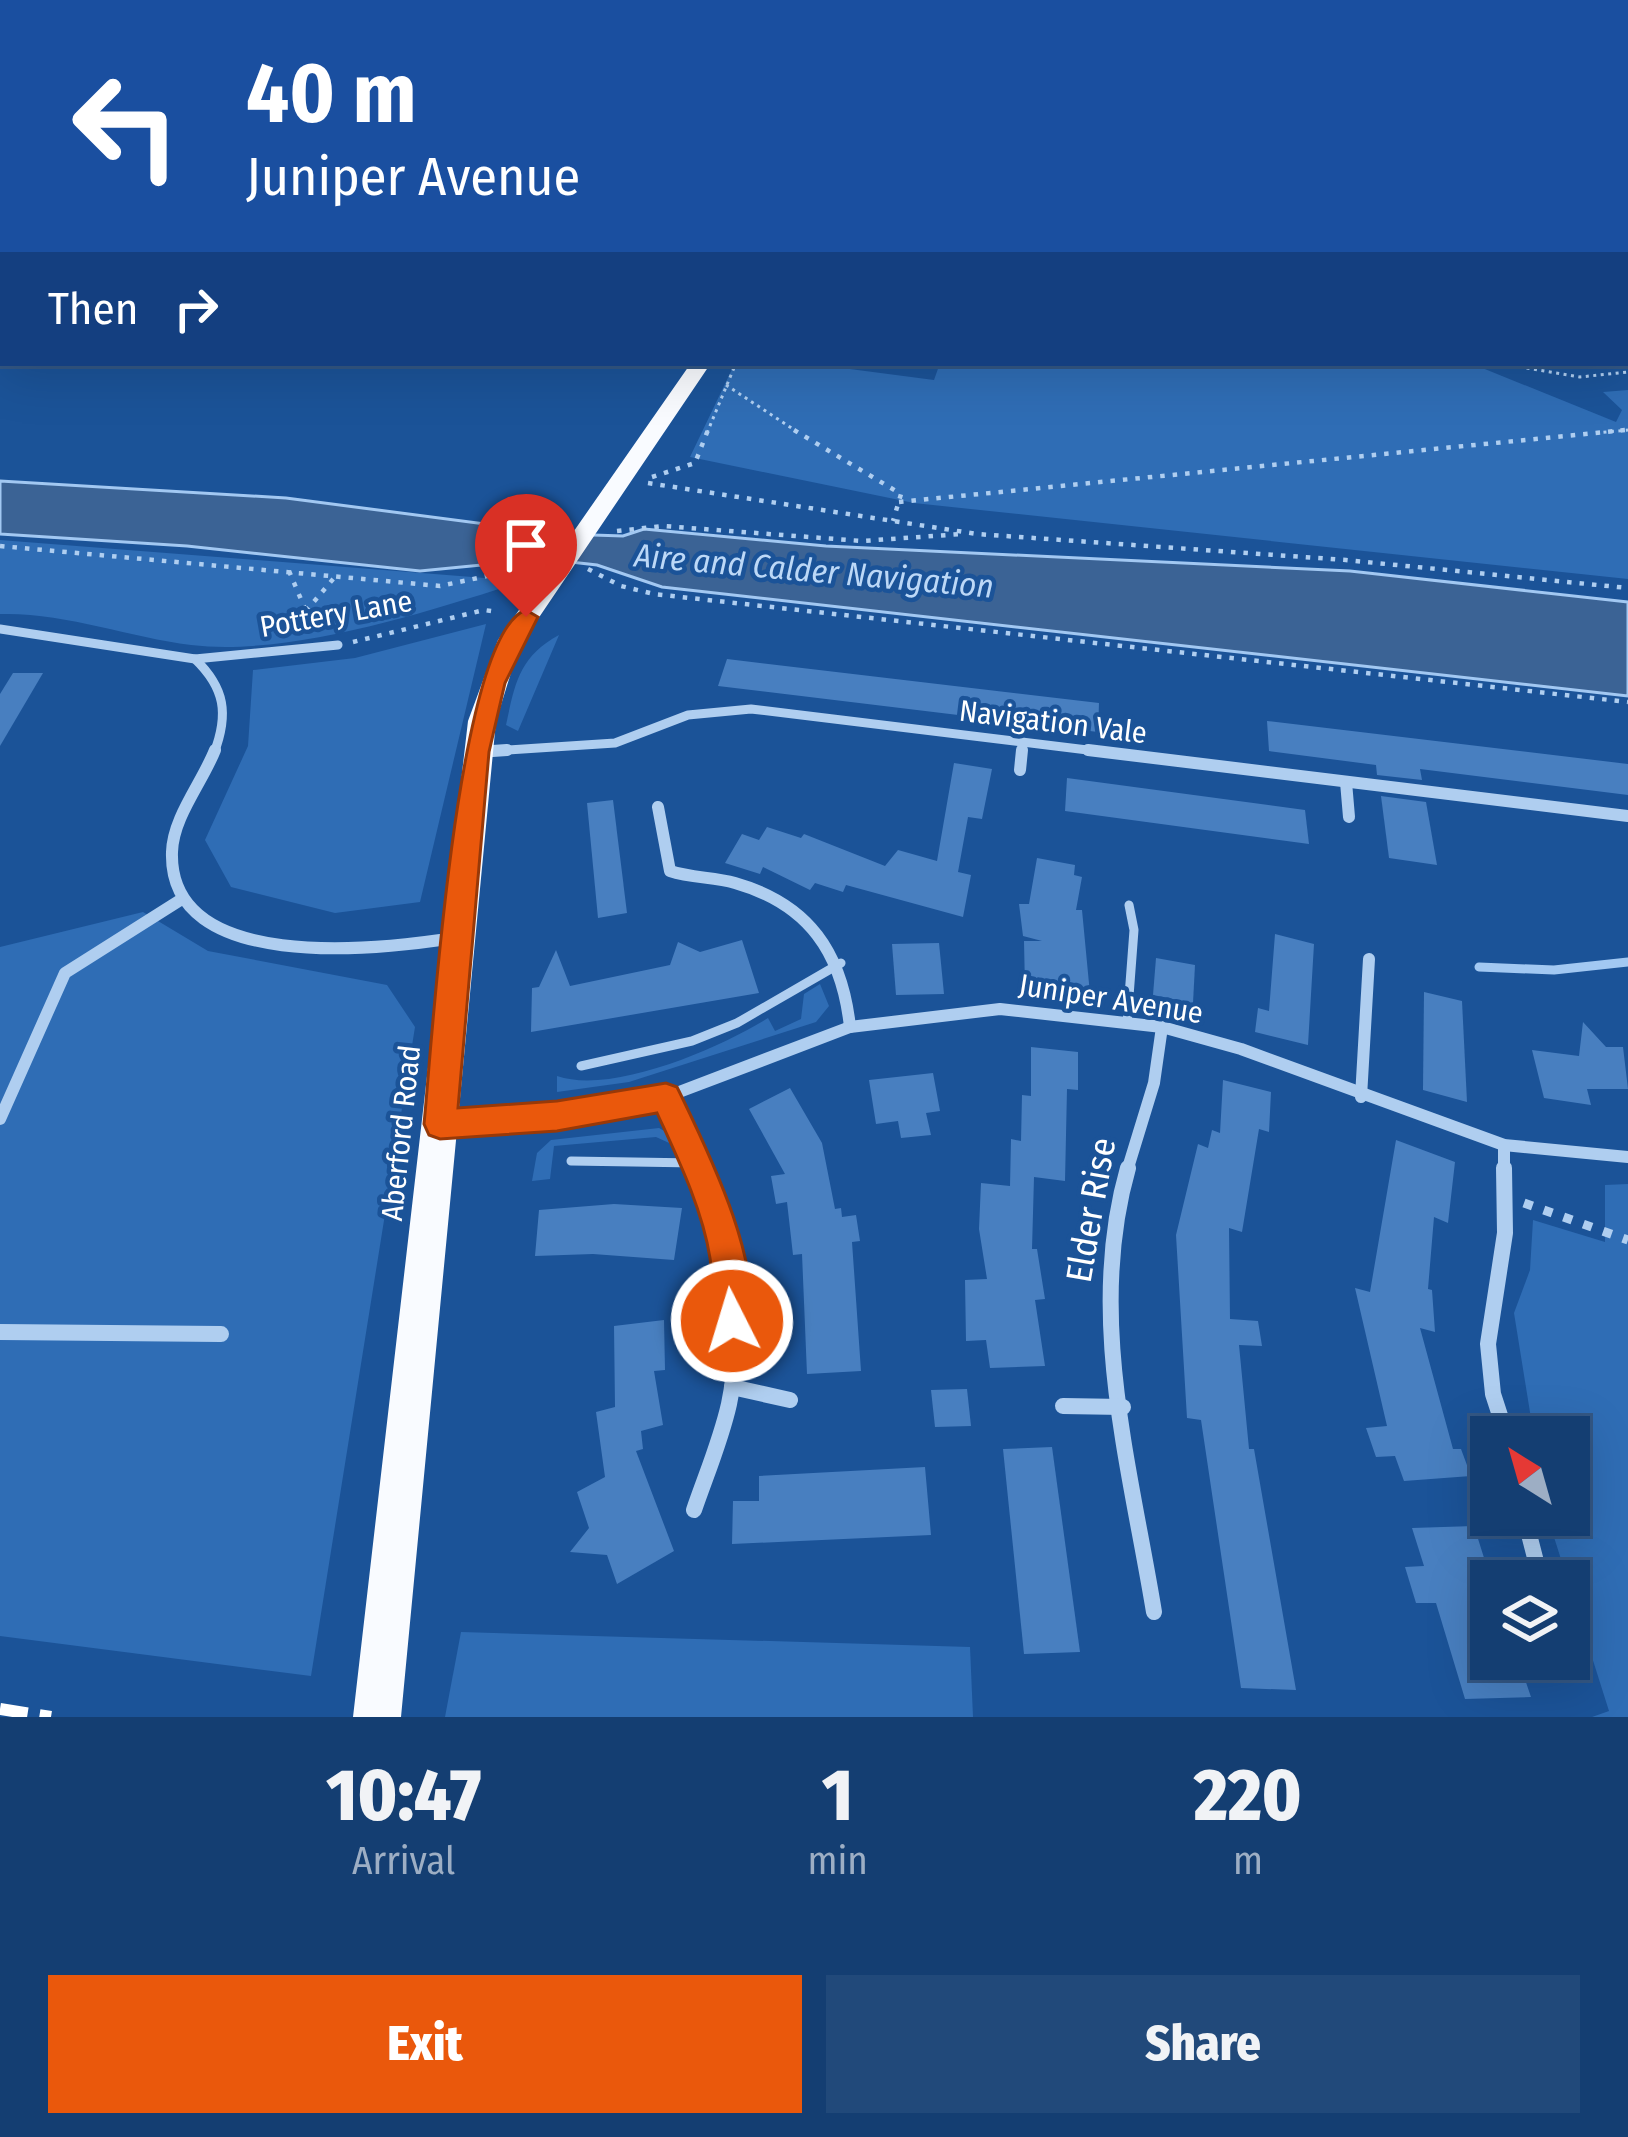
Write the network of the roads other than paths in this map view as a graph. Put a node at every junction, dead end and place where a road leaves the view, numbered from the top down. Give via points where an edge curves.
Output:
1 (699, 366) edge
2 (0, 629) edge
3 (338, 645) road end
4 (195, 659) junction
5 (1023, 742) junction
6 (476, 752) junction
7 (1020, 770) dead end
8 (1346, 782) junction
9 (658, 807) dead end
10 (1349, 817) dead end
11 (1628, 817) edge
12 (182, 899) junction
13 (1129, 905) dead end
14 (462, 937) junction
15 (1369, 959) dead end
16 (841, 963) junction
17 (1127, 1023) junction
18 (850, 1027) junction
19 (1162, 1027) junction
20 (581, 1066) dead end
21 (666, 1097) junction
22 (1360, 1097) junction
23 (0, 1119) edge
24 (440, 1124) junction
25 (1504, 1145) junction
26 (1628, 1157) edge
27 (572, 1161) dead end
28 (696, 1163) junction
29 (0, 1332) edge
30 (221, 1334) dead end
31 (732, 1387) junction
32 (790, 1400) dead end
33 (1063, 1406) dead end
34 (1123, 1407) junction
35 (1500, 1416) edge
36 (694, 1510) dead end
37 (1154, 1612) dead end
38 (377, 1717) edge

1 - 6 main road, Aberford Road via 507,646
2 - 4 street, Pottery Lane
3 - 4 street, Pottery Lane
4 - 12 street via 219,682 223,719 171,853
5 - 6 street, Navigation Vale via 716,708 615,743
5 - 7 street
5 - 8 street, Navigation Vale
6 - 14 main road, Aberford Road
8 - 10 street
8 - 11 street, Navigation Vale
9 - 16 street via 670,871 763,893 824,933
12 - 14 street via 210,924 280,946 361,951
12 - 23 street via 65,973
13 - 17 lane
14 - 24 main road, Aberford Road
15 - 22 street
16 - 18 street
16 - 20 lane via 692,1041
17 - 18 street, Juniper Avenue via 1000,1009
17 - 19 street, Juniper Avenue
18 - 21 street, Juniper Avenue
19 - 22 street, Juniper Avenue
19 - 34 street, Elder Rise via 1161,1070 1111,1246 1108,1313
21 - 24 street, Juniper Avenue
21 - 28 street
22 - 25 street, Juniper Avenue
24 - 38 main road, Aberford Road
25 - 26 street, Juniper Avenue
25 - 35 street via 1505,1233 1488,1344
27 - 28 lane
28 - 31 street via 727,1256
29 - 30 street
31 - 32 street
31 - 36 street
33 - 34 street
34 - 37 street, Elder Rise

